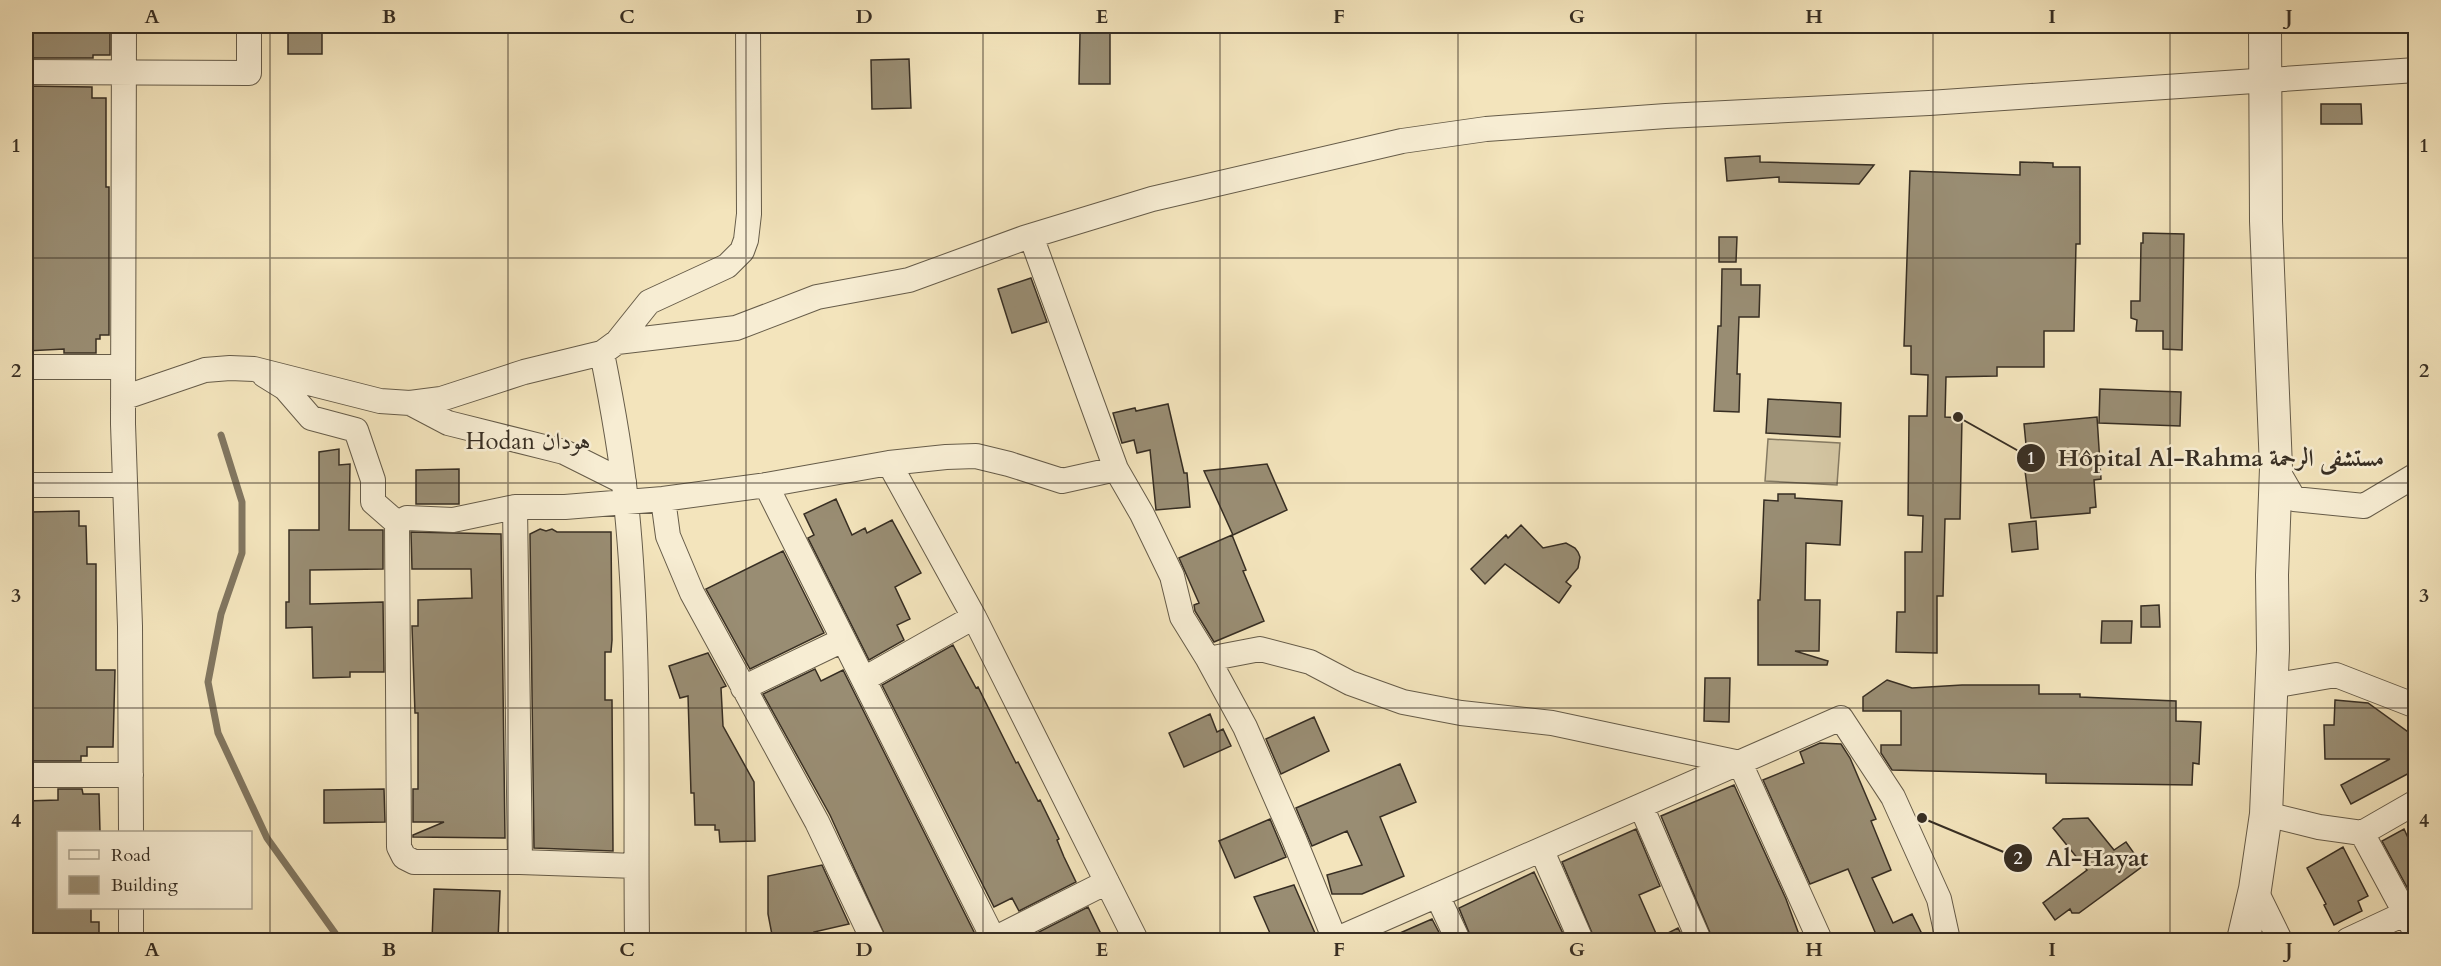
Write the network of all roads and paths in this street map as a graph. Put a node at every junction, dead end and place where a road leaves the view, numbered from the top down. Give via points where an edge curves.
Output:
1 (124, 26) edge
2 (249, 26) edge
3 (748, 26) edge
4 (2265, 26) edge
5 (2415, 70) edge
6 (26, 72) edge
7 (124, 73) junction
8 (2265, 81) junction
9 (1031, 236) junction
10 (610, 348) junction
11 (26, 367) edge
12 (122, 367) junction
13 (254, 369) junction
14 (123, 398) junction
15 (410, 403) junction
16 (889, 463) junction
17 (2276, 468) junction
18 (1116, 469) junction
19 (2415, 475) edge
20 (26, 485) edge
21 (124, 485) junction
22 (766, 485) junction
23 (625, 492) junction
24 (663, 499) junction
25 (515, 507) junction
26 (397, 523) junction
27 (974, 617) junction
28 (843, 640) junction
29 (1208, 659) junction
30 (864, 679) junction
31 (2271, 686) junction
32 (743, 688) junction
33 (2415, 706) edge
34 (1740, 763) junction
35 (131, 775) junction
36 (26, 776) edge
37 (2415, 802) edge
38 (1641, 806) junction
39 (2266, 814) junction
40 (131, 831) edge
41 (2362, 833) junction
42 (1542, 851) junction
43 (520, 862) junction
44 (636, 866) junction
45 (1107, 882) junction
46 (2255, 889) junction
47 (1437, 895) junction
48 (131, 909) edge
49 (2411, 923) edge
50 (131, 940) edge
51 (637, 940) edge
52 (873, 940) edge
53 (993, 940) edge
54 (1136, 940) edge
55 (1335, 940) edge
56 (1458, 940) edge
57 (1581, 940) edge
58 (1699, 940) edge
59 (1820, 940) edge
60 (1948, 940) edge
61 (2243, 940) edge
62 (2280, 940) edge
63 (2348, 940) edge

1 - 7 street
2 - 7 street via 249,73
3 - 10 street via 748,214 742,251 726,266 649,302
4 - 8 street
5 - 8 street
6 - 7 street
7 - 12 street
8 - 9 street via 1486,129 1402,141 1258,174 1152,199
8 - 17 street
9 - 10 street via 909,280 817,297 736,328
9 - 18 street
10 - 15 street via 441,399
10 - 23 street
11 - 12 street
12 - 14 street
13 - 14 street via 205,370
13 - 15 street via 380,400
13 - 26 street via 285,388 311,418 356,430 372,480 372,502
14 - 21 street
15 - 23 street via 448,423 564,452
16 - 18 street via 976,456 1062,481
16 - 22 street
16 - 27 street
17 - 19 street via 2294,499 2364,506
17 - 31 street
18 - 29 street via 1172,576 1182,617
20 - 21 street
21 - 35 street
22 - 24 street
22 - 28 street
23 - 24 street
23 - 25 street via 565,507
23 - 44 street via 635,675
24 - 32 street via 675,556
25 - 26 street via 453,520 407,518
25 - 43 street
26 - 43 street via 399,847 404,857 414,862
27 - 30 street
27 - 45 street
28 - 30 street
28 - 32 street
29 - 34 street via 1260,649 1310,662 1350,683 1403,702 1552,723
29 - 55 street via 1245,727
30 - 53 street
31 - 33 street via 2336,675
31 - 39 street
32 - 52 street via 817,822
34 - 38 street
34 - 59 street
34 - 60 street via 1841,718 1893,797 1939,898
35 - 36 street
35 - 40 street
37 - 41 street
38 - 42 street
38 - 58 street
39 - 41 street
39 - 46 street
41 - 49 street
42 - 47 street
42 - 57 street
43 - 44 street
44 - 51 street
45 - 53 street
45 - 54 street
46 - 61 street
46 - 62 street
47 - 55 street
47 - 56 street
48 - 50 street
49 - 63 street

